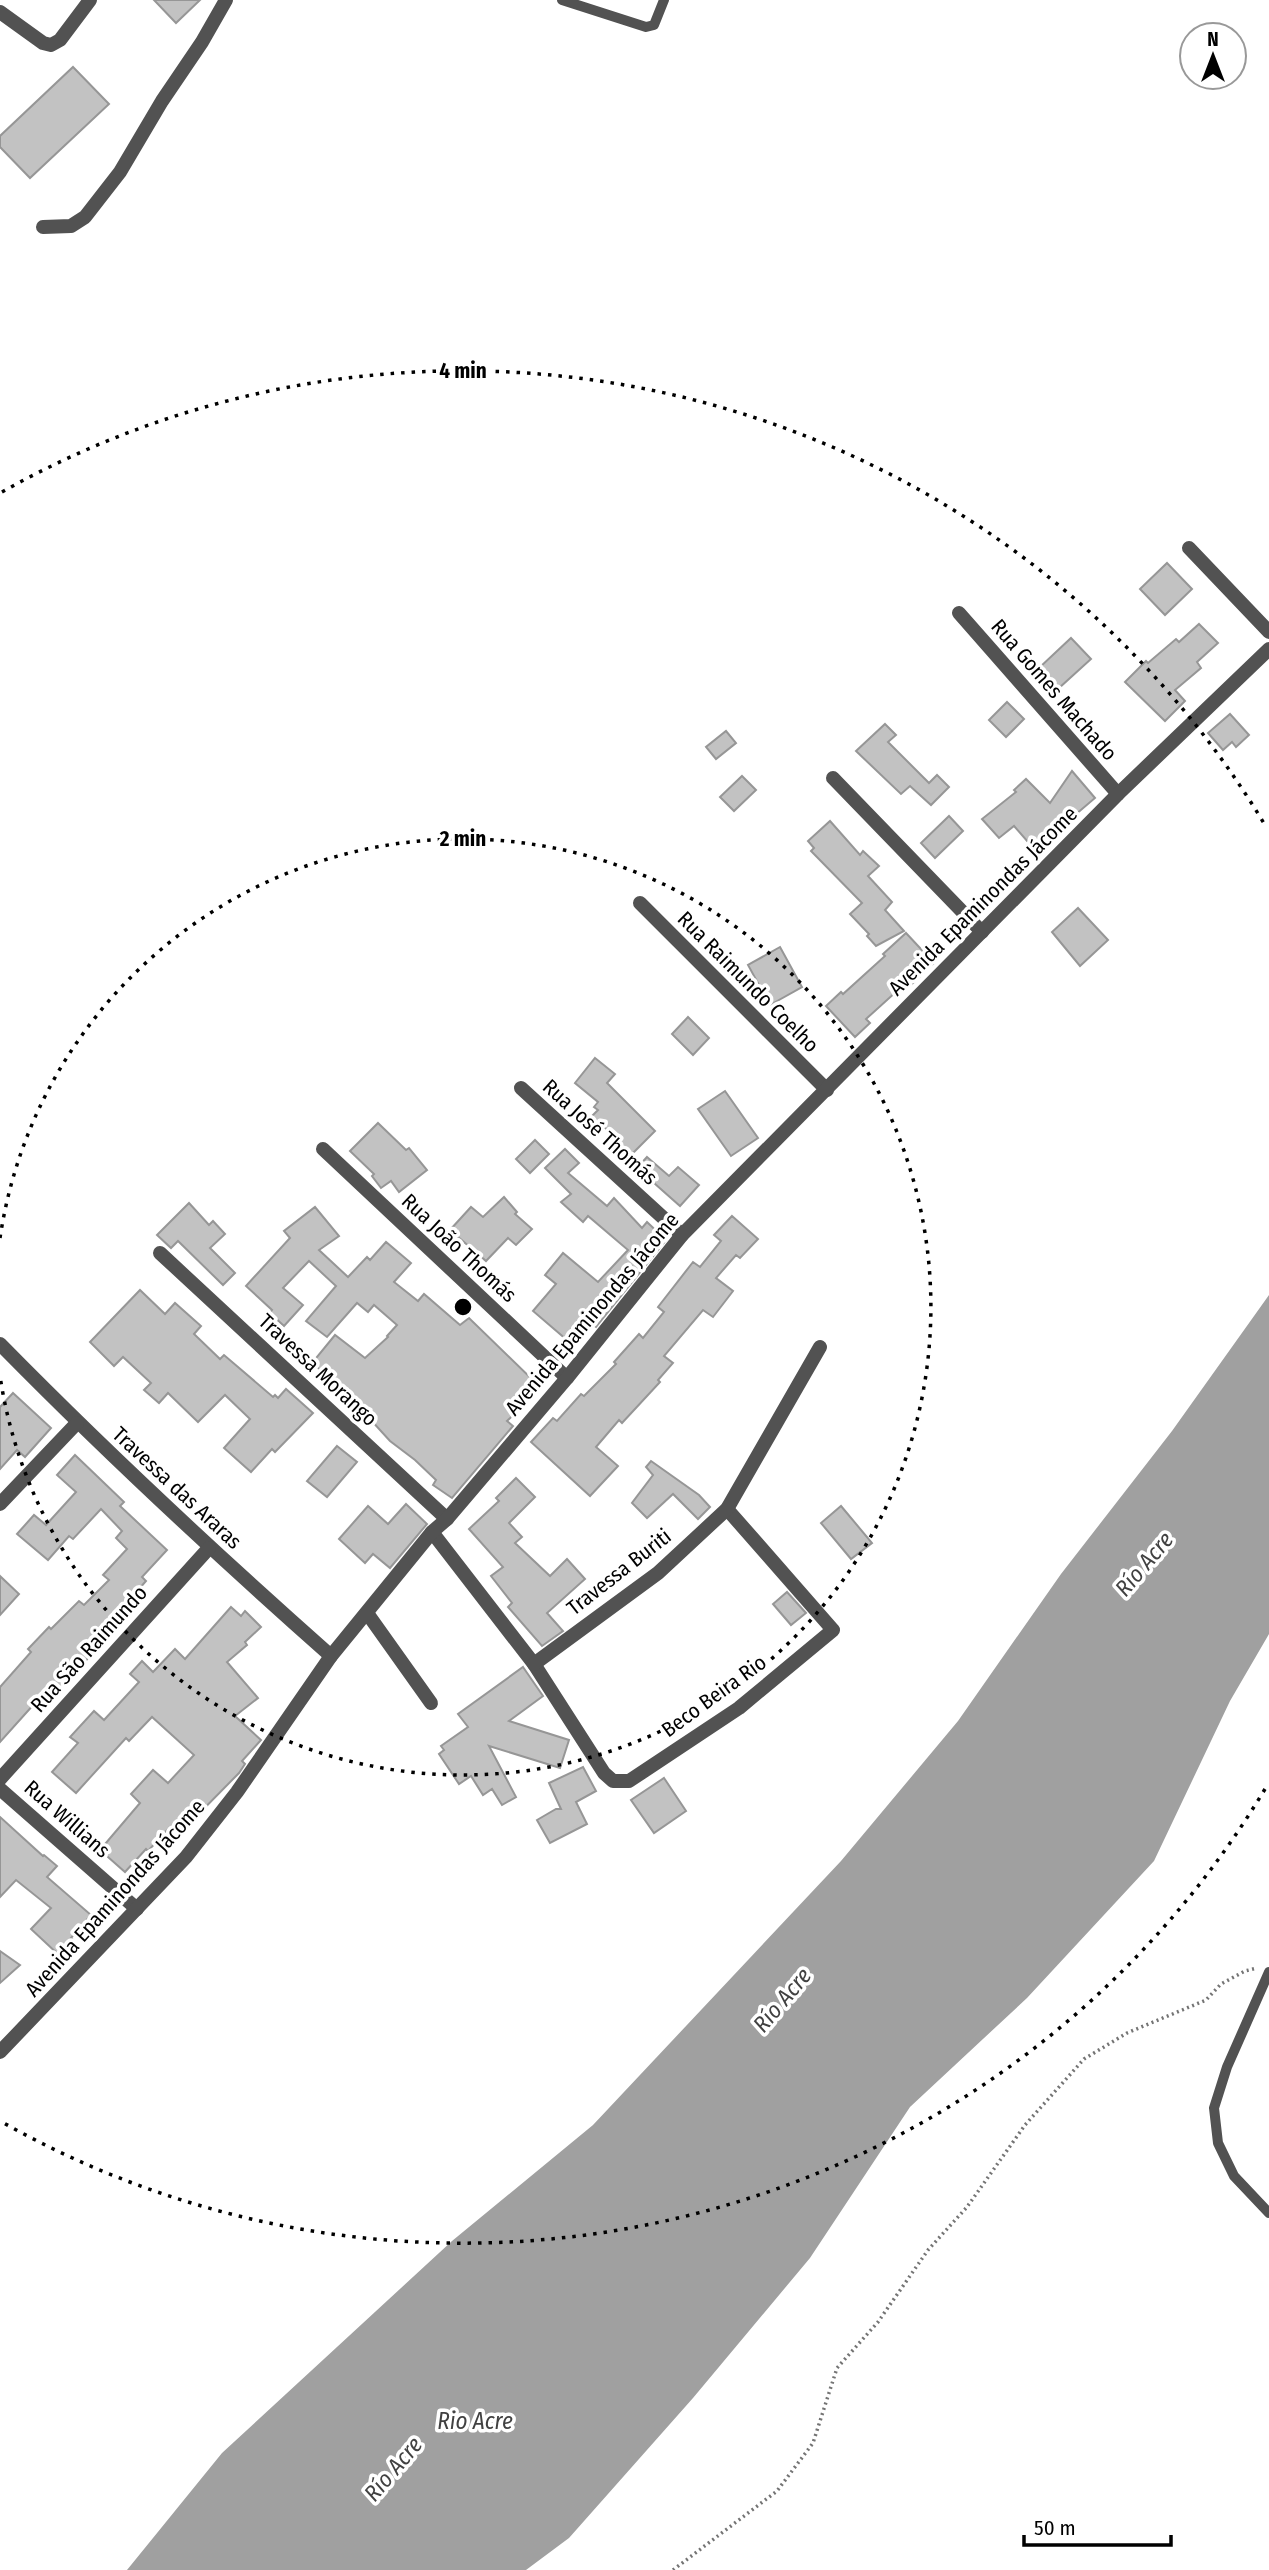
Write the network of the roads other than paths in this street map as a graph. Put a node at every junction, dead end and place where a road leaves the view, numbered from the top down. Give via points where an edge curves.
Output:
1 (90, 0) edge
2 (226, 0) edge
3 (562, 0) edge
4 (664, 0) edge
5 (0, 12) edge
6 (43, 227) dead end
7 (1189, 548) dead end
8 (959, 613) dead end
9 (1269, 632) edge
10 (1269, 649) edge
11 (833, 778) dead end
12 (1118, 794) junction
13 (640, 903) dead end
14 (982, 932) junction
15 (521, 1088) dead end
16 (827, 1090) junction
17 (323, 1149) dead end
18 (682, 1235) junction
19 (160, 1253) dead end
20 (0, 1344) edge
21 (820, 1347) dead end
22 (567, 1378) junction
23 (78, 1423) junction
24 (0, 1504) edge
25 (727, 1509) junction
26 (447, 1519) junction
27 (432, 1532) junction
28 (209, 1548) junction
29 (367, 1613) junction
30 (331, 1656) junction
31 (534, 1664) junction
32 (431, 1703) dead end
33 (0, 1779) edge
34 (0, 1789) edge
35 (137, 1909) junction
36 (1269, 1972) edge
37 (0, 2052) edge
38 (1269, 2213) edge

1 - 5 street via 60,40 51,45
2 - 6 street via 120,172 85,217 71,226
3 - 4 lane via 646,27 654,25
7 - 9 street
8 - 12 street, Rua Gomes Machado
10 - 12 street, Avenida Epaminondas Jácome
11 - 14 street
12 - 14 street, Avenida Epaminondas Jácome
13 - 16 street, Rua Raimundo Coelho
14 - 16 street, Avenida Epaminondas Jácome
15 - 18 street, Rua José Thomás
16 - 18 street, Avenida Epaminondas Jácome
17 - 22 street, Rua João Thomás
18 - 22 street, Avenida Epaminondas Jácome
19 - 26 street, Travessa Morango
20 - 23 street, Travessa das Araras
21 - 25 street, Travessa Buriti
22 - 26 street, Avenida Epaminondas Jácome
23 - 24 street
23 - 28 street, Travessa das Araras
25 - 31 street, Travessa Buriti via 658,1573
25 - 31 street, Beco Beira Rio via 833,1630 739,1708 629,1781 613,1781
26 - 27 street, Avenida Epaminondas Jácome
27 - 29 street, Avenida Epaminondas Jácome
27 - 31 street
28 - 30 street, Travessa das Araras
28 - 33 street, Rua São Raimundo
29 - 30 street, Avenida Epaminondas Jácome
29 - 32 street
30 - 35 street, Avenida Epaminondas Jácome via 237,1792 187,1857
34 - 35 street, Rua Willians
35 - 37 street, Avenida Epaminondas Jácome
36 - 38 lane via 1214,2108 1217,2143 1234,2176

